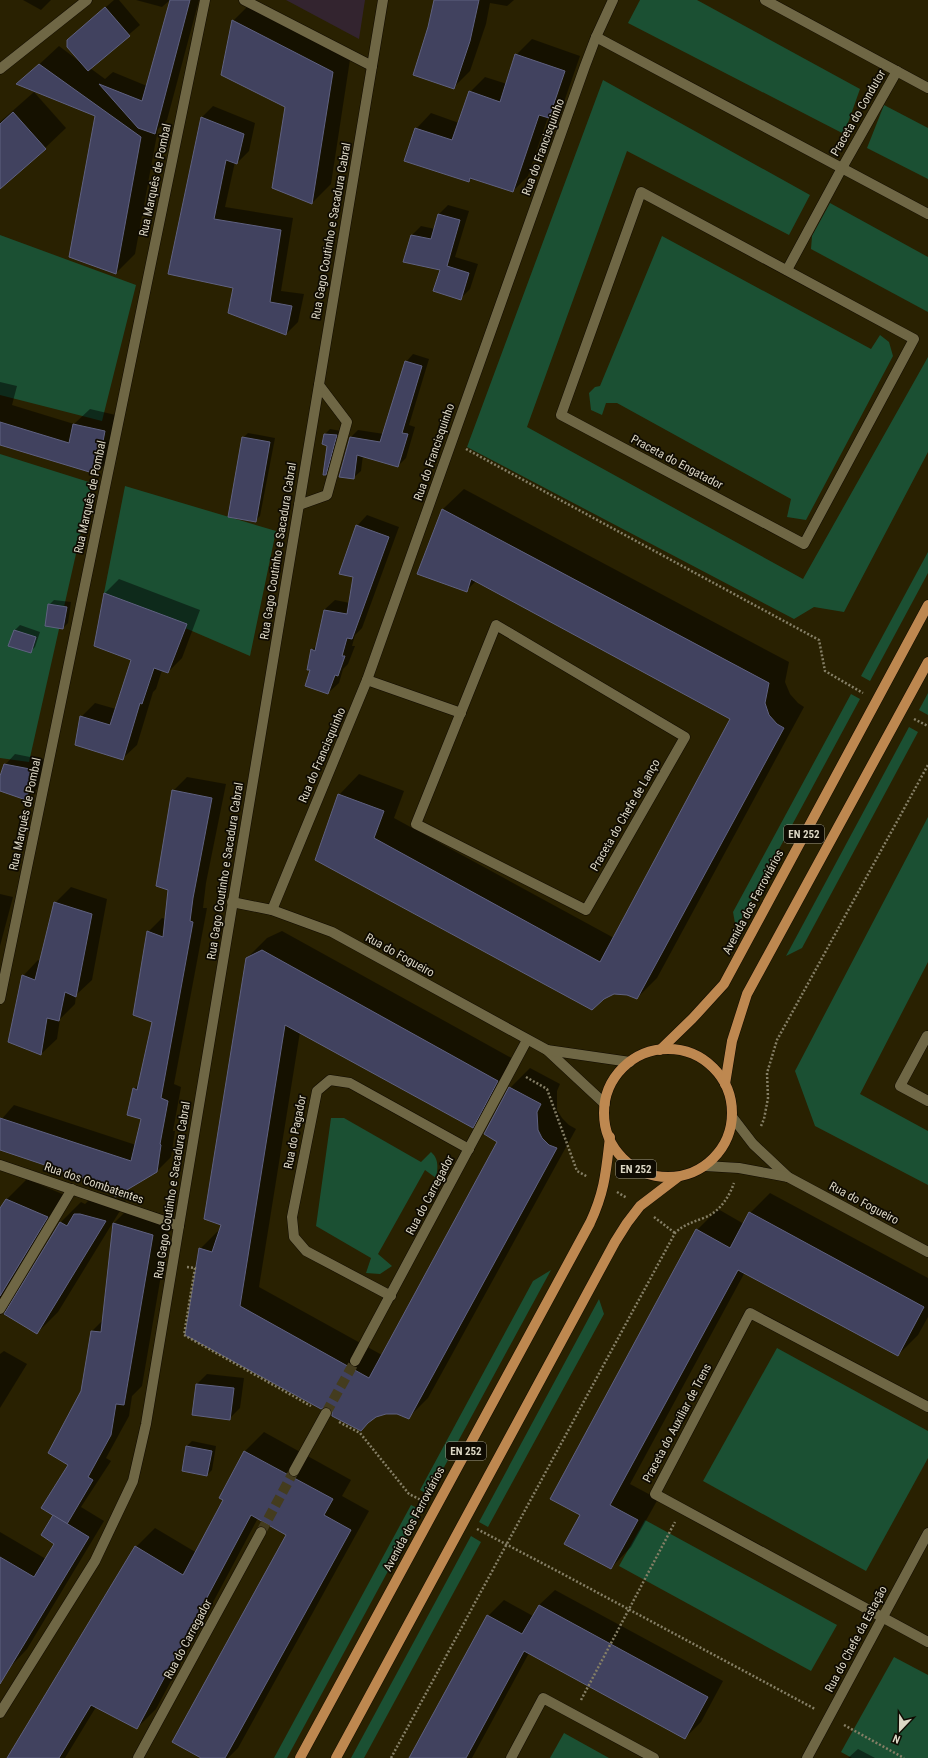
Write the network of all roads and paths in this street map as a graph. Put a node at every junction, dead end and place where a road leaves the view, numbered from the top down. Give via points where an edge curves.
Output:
1 (87, 0) edge
2 (205, 0) edge
3 (244, 0) edge
4 (383, 0) edge
5 (613, 0) edge
6 (765, 0) edge
7 (596, 37) junction
8 (372, 66) junction
9 (0, 69) edge
10 (897, 71) junction
11 (928, 88) edge
12 (842, 168) junction
13 (928, 214) edge
14 (787, 270) junction
15 (319, 385) junction
16 (452, 441) junction
17 (299, 505) junction
18 (928, 604) edge
19 (928, 662) edge
20 (367, 680) junction
21 (877, 700) junction
22 (900, 713) junction
23 (461, 714) junction
24 (928, 726) edge
25 (928, 765) edge
26 (232, 902) junction
27 (272, 910) junction
28 (0, 999) edge
29 (928, 1035) edge
30 (527, 1040) junction
31 (547, 1050) junction
32 (660, 1050) junction
33 (630, 1062) junction
34 (511, 1069) junction
35 (725, 1084) junction
36 (928, 1101) edge
37 (605, 1104) junction
38 (732, 1118) junction
39 (610, 1137) junction
40 (753, 1144) junction
41 (469, 1149) junction
42 (0, 1165) edge
43 (705, 1166) junction
44 (740, 1168) junction
45 (678, 1177) junction
46 (788, 1177) junction
47 (604, 1185) junction
48 (72, 1189) junction
49 (640, 1206) junction
50 (179, 1226) junction
51 (675, 1233) junction
52 (928, 1252) edge
53 (173, 1264) junction
54 (391, 1296) junction
55 (0, 1309) edge
56 (355, 1360) tunnel mouth
57 (928, 1407) edge
58 (325, 1414) junction
59 (294, 1471) tunnel mouth
60 (436, 1507) junction
61 (682, 1509) junction
62 (463, 1522) junction
63 (261, 1532) tunnel mouth
64 (928, 1533) edge
65 (507, 1545) junction
66 (629, 1609) junction
67 (882, 1618) junction
68 (928, 1642) edge
69 (0, 1713) edge
70 (574, 1714) junction
71 (829, 1716) junction
72 (138, 1758) edge
73 (300, 1758) edge
74 (336, 1758) edge
75 (391, 1758) edge
76 (511, 1758) edge
77 (654, 1758) edge
78 (807, 1758) edge
79 (904, 1758) edge

1 - 9 street
2 - 28 street, Rua Marquês de Pombal
3 - 8 street
4 - 8 street, Rua Gago Coutinho e Sacadura Cabral
5 - 7 street, Rua do Francisquinho
6 - 10 street, Praceta do Condutor
7 - 12 street
7 - 16 street, Rua do Francisquinho
8 - 15 street, Rua Gago Coutinho e Sacadura Cabral
10 - 11 street, Praceta do Condutor
10 - 12 street, Praceta do Condutor
12 - 13 street
12 - 14 street
14 - 14 street, Praceta do Engatador via 914,339 804,544 561,415 641,192
15 - 17 street, Rua Gago Coutinho e Sacadura Cabral
15 - 17 street via 347,422 327,495
16 - 20 street, Rua do Francisquinho
16 - 21 path via 819,640 825,671
17 - 26 street, Rua Gago Coutinho e Sacadura Cabral
18 - 21 main road, Avenida dos Ferroviários / EN 252
19 - 22 main road, Avenida dos Ferroviários / EN 252
20 - 23 street
20 - 27 street, Rua do Francisquinho
21 - 32 main road, Avenida dos Ferroviários / EN 252 via 724,984
22 - 24 path
22 - 35 main road, Avenida dos Ferroviários / EN 252 via 747,994 732,1041
23 - 23 street, Praceta do Chefe de Lanço via 496,625 685,736 586,910 416,824
25 - 40 path via 777,1040 767,1073 768,1098 764,1119
26 - 27 street, Rua do Fogueiro
26 - 50 street, Rua Gago Coutinho e Sacadura Cabral
27 - 30 street, Rua do Fogueiro via 332,932
29 - 36 street via 900,1086
30 - 31 street, Rua do Fogueiro
30 - 34 street, Rua do Carregador
31 - 33 street, Rua do Fogueiro
31 - 37 street, Rua do Fogueiro
32 - 33 main road, Avenida dos Ferroviários / EN 252 via 644,1054
32 - 35 main road, Avenida dos Ferroviários / EN 252 via 680,1050 698,1057 714,1068
33 - 37 main road, Avenida dos Ferroviários / EN 252 via 615,1078
34 - 41 street, Rua do Carregador
34 - 47 path via 547,1089 576,1171
35 - 38 main road, Avenida dos Ferroviários / EN 252 via 731,1101
37 - 39 main road, Avenida dos Ferroviários / EN 252 via 605,1121
38 - 40 street
38 - 43 main road, Avenida dos Ferroviários / EN 252 via 728,1137 719,1153
39 - 45 main road, Avenida dos Ferroviários / EN 252 via 620,1156 636,1169 657,1176
39 - 47 main road, Avenida dos Ferroviários / EN 252
40 - 46 street
41 - 54 street, Rua do Carregador
41 - 54 street, Rua do Pagador via 350,1083 330,1080 317,1091 292,1217 294,1237 306,1251
42 - 48 street, Rua dos Combatentes
43 - 44 street
43 - 45 main road, Avenida dos Ferroviários / EN 252
44 - 46 street
44 - 51 path via 732,1190 716,1211 681,1227
45 - 49 main road, Avenida dos Ferroviários / EN 252
46 - 52 street, Rua do Fogueiro
47 - 49 path
47 - 60 main road, Avenida dos Ferroviários / EN 252 via 587,1228
48 - 50 street, Rua dos Combatentes
48 - 55 street
49 - 51 path
49 - 62 main road, Avenida dos Ferroviários / EN 252 via 615,1242
50 - 53 street, Rua Gago Coutinho e Sacadura Cabral
51 - 65 path
53 - 58 path via 195,1268 184,1335
53 - 69 street, Rua Gago Coutinho e Sacadura Cabral via 146,1424 133,1481 95,1561
54 - 56 street, Rua do Carregador
57 - 61 street, Praceta do Auxiliar de Trens via 750,1313 654,1494
58 - 59 street
58 - 60 path via 360,1433 409,1494
60 - 73 main road, Avenida dos Ferroviários / EN 252
61 - 66 path
61 - 67 street, Praceta do Auxiliar de Trens
62 - 65 path
62 - 74 main road, Avenida dos Ferroviários / EN 252
63 - 72 street, Rua do Carregador
64 - 67 street, Rua do Chefe da Estação
65 - 66 path
65 - 75 path
66 - 70 path
66 - 71 path
67 - 68 street, Praceta do Auxiliar de Trens
67 - 71 street, Rua do Chefe da Estação
70 - 76 street via 543,1698
70 - 77 street
71 - 78 street, Rua do Chefe da Estação
71 - 79 path

